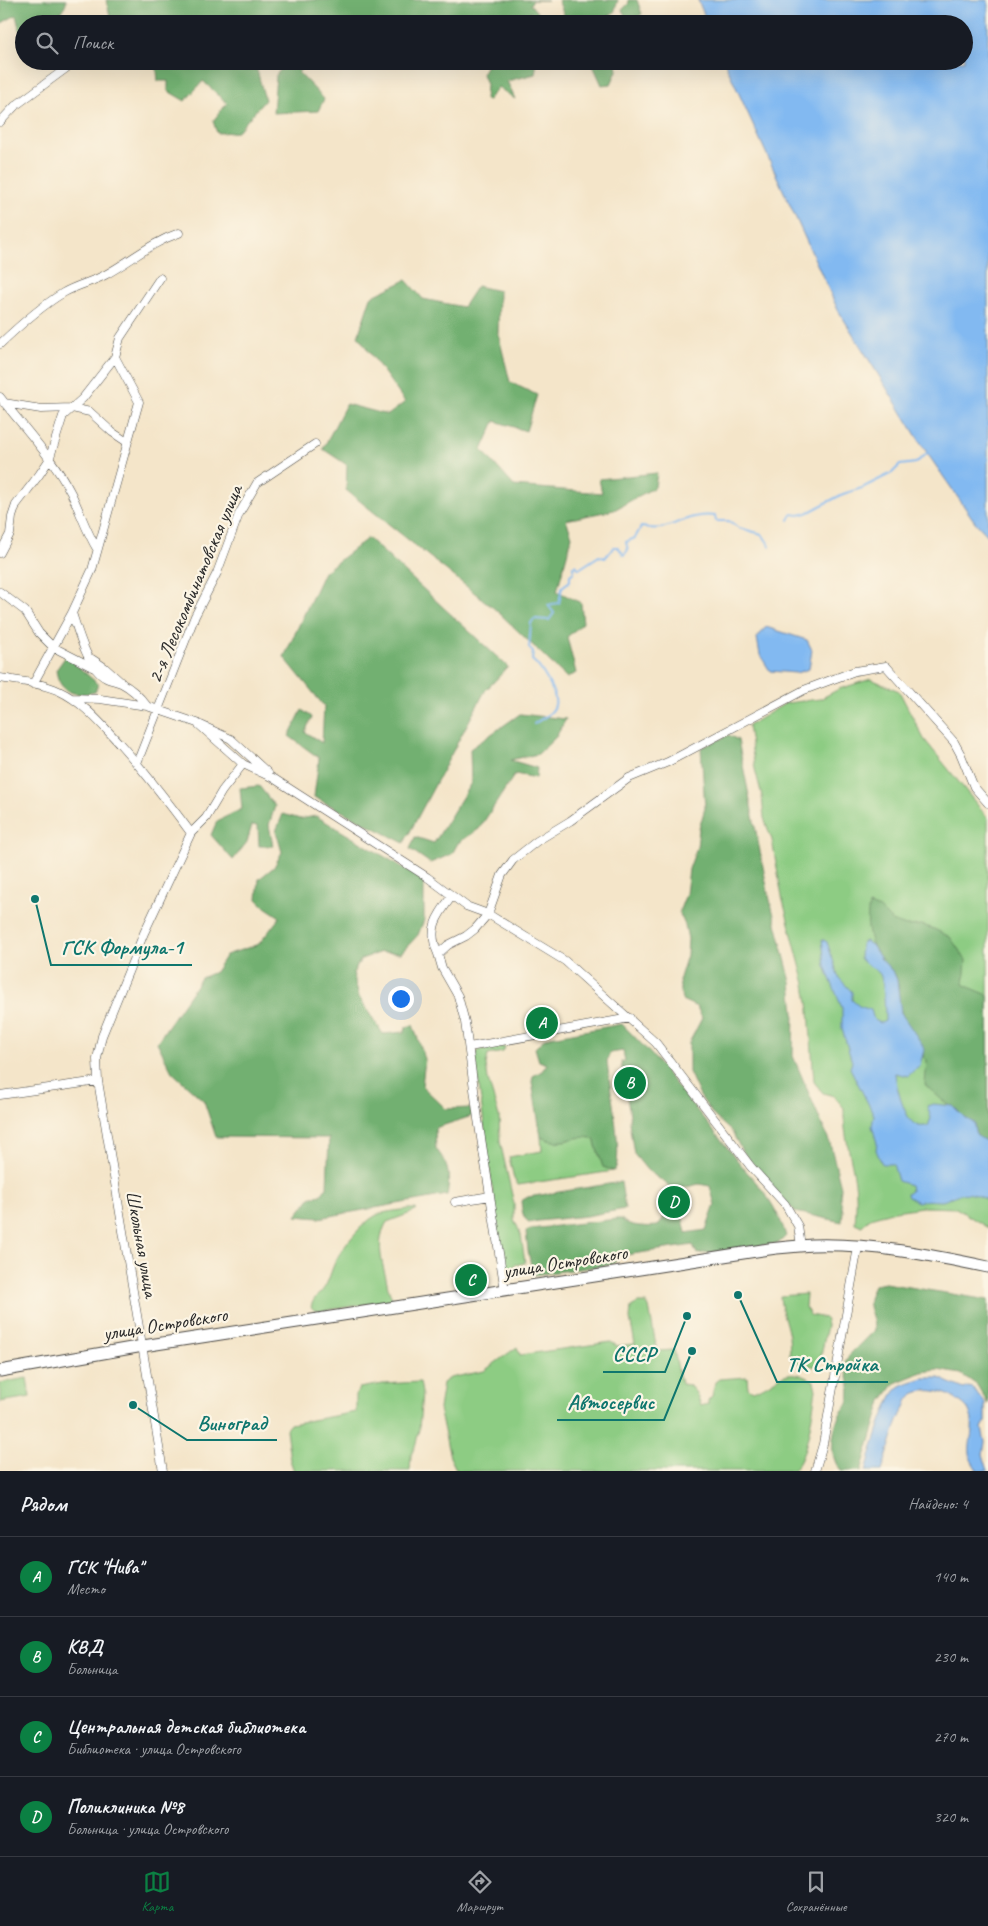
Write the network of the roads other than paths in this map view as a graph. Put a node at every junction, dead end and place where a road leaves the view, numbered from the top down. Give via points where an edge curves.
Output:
1 (64, 70) edge
2 (0, 122) edge
3 (179, 233) dead end
4 (160, 278) dead end
5 (0, 344) edge
6 (115, 356) junction
7 (2, 400) edge
8 (72, 408) junction
9 (127, 442) junction
10 (314, 444) dead end
11 (49, 460) junction
12 (97, 549) junction
13 (0, 554) edge
14 (0, 592) edge
15 (72, 613) junction
16 (54, 647) junction
17 (90, 658) junction
18 (96, 669) junction
19 (0, 678) edge
20 (33, 684) junction
21 (123, 684) junction
22 (72, 698) junction
23 (147, 706) junction
24 (159, 709) junction
25 (197, 723) junction
26 (137, 763) junction
27 (243, 764) junction
28 (273, 778) junction
29 (988, 803) edge
30 (191, 833) junction
31 (452, 896) junction
32 (488, 914) junction
33 (438, 954) junction
34 (630, 1018) junction
35 (469, 1047) junction
36 (98, 1081) junction
37 (0, 1096) edge
38 (490, 1196) junction
39 (455, 1202) dead end
40 (801, 1246) junction
41 (858, 1247) junction
42 (988, 1267) edge
43 (505, 1291) junction
44 (143, 1346) junction
45 (0, 1371) edge
46 (163, 1471) edge
47 (815, 1471) edge

1 - 2 street via 15,106
3 - 5 street via 140,251 106,275 64,292 30,316
4 - 6 street via 120,338
6 - 8 street
6 - 9 street via 139,402
7 - 8 street via 40,409
7 - 11 street
8 - 9 street via 90,412
8 - 11 street via 63,416
9 - 12 street
10 - 24 street, 2-я Лесокомбинатовская улица via 256,483 239,514 195,616
11 - 12 street via 71,493
11 - 13 street via 16,505 10,534
12 - 15 street via 92,570
14 - 16 street via 25,611 39,633
15 - 16 street
15 - 17 street
16 - 18 street
16 - 20 street
17 - 18 street
17 - 21 street
18 - 21 street via 105,678
19 - 20 street
20 - 22 street via 58,690
21 - 23 street
22 - 23 street
22 - 26 street via 103,725
23 - 24 street
24 - 25 street
24 - 26 street, 2-я Лесокомбинатовская улица
25 - 27 street
25 - 28 street via 231,739
26 - 30 street
27 - 28 street
27 - 30 street, Школьная улица via 206,818
28 - 31 street
29 - 32 street via 974,787 954,742 893,672 886,666 855,671 804,690 676,758 629,778 512,860 502,875
30 - 36 street, Школьная улица via 144,933 102,1036 97,1059
31 - 32 street via 466,906
31 - 33 street via 436,916 433,928
32 - 33 street via 476,929
32 - 34 street via 565,961
33 - 35 street via 458,996
34 - 35 street
34 - 40 street via 656,1043 750,1167 784,1204 798,1226
35 - 38 street
36 - 37 street
36 - 44 street, Школьная улица
38 - 39 street
38 - 43 street
40 - 41 main road, улица Островского
40 - 43 main road, улица Островского
41 - 42 main road, улица Островского via 907,1252
41 - 47 street via 823,1444
43 - 44 main road, улица Островского
44 - 45 main road, улица Островского
44 - 46 street, Школьная улица

